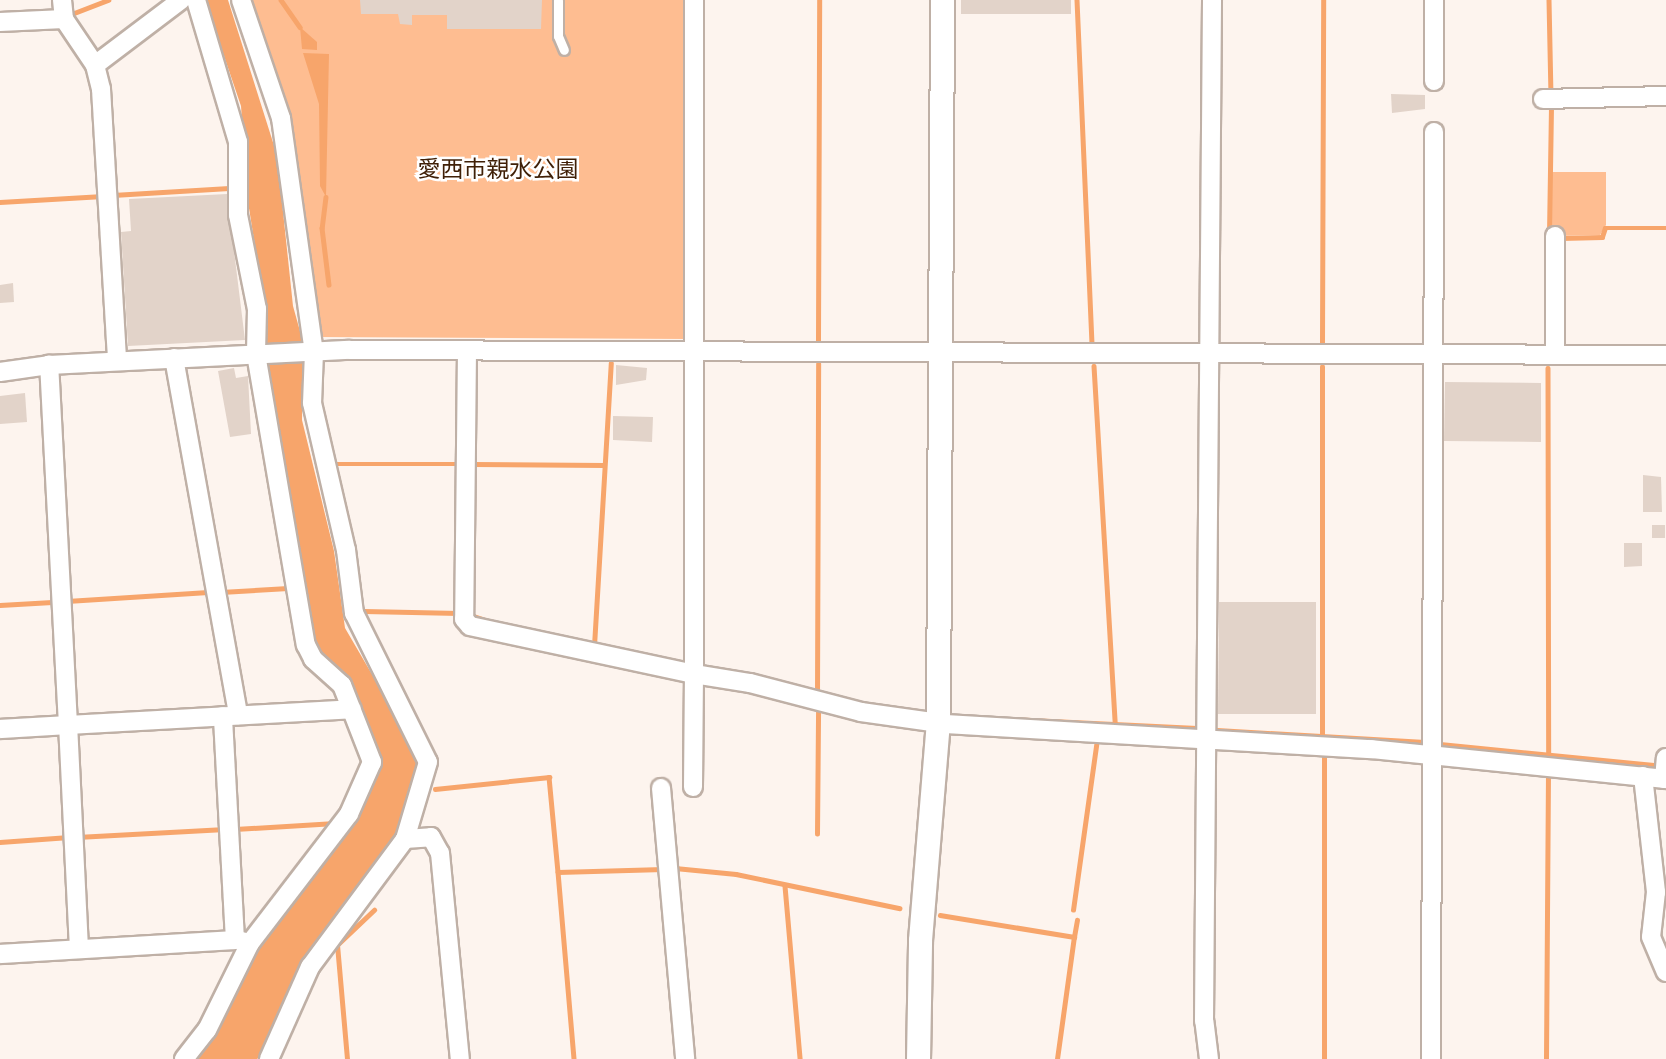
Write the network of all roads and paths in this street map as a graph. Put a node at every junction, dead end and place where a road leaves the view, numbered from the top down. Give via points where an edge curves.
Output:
1 (62, 0) edge
2 (181, 0) edge
3 (196, 0) edge
4 (241, 0) edge
5 (558, 0) edge
6 (694, 0) edge
7 (942, 0) edge
8 (1212, 0) edge
9 (1434, 0) edge
10 (64, 19) junction
11 (0, 22) edge
12 (564, 50) dead end
13 (95, 65) junction
14 (1434, 81) dead end
15 (1666, 96) edge
16 (1548, 99) dead end
17 (1434, 132) dead end
18 (1555, 236) dead end
19 (467, 350) junction
20 (694, 351) junction
21 (312, 352) junction
22 (1433, 352) junction
23 (941, 353) junction
24 (1210, 353) junction
25 (257, 354) junction
26 (1555, 355) junction
27 (1666, 355) edge
28 (174, 358) junction
29 (117, 361) junction
30 (49, 365) junction
31 (1, 367) edge
32 (694, 674) junction
33 (352, 709) junction
34 (231, 716) junction
35 (938, 722) junction
36 (68, 725) junction
37 (0, 729) edge
38 (1210, 738) junction
39 (1433, 754) junction
40 (1666, 758) edge
41 (1643, 776) junction
42 (1665, 779) edge
43 (693, 787) dead end
44 (661, 788) dead end
45 (405, 839) junction
46 (243, 941) junction
47 (79, 949) junction
48 (0, 954) edge
49 (1666, 972) edge
50 (184, 1059) edge
51 (269, 1059) edge
52 (460, 1059) edge
53 (685, 1059) edge
54 (918, 1059) edge
55 (1209, 1059) edge
56 (1431, 1059) edge

1 - 10 street
2 - 13 street
3 - 25 street via 238,142 238,215 257,309
4 - 21 street via 281,118
5 - 12 lane via 558,36
6 - 20 street
7 - 23 street
8 - 24 street
9 - 14 street
10 - 11 street
10 - 13 street
13 - 29 street via 101,89
15 - 16 street
17 - 22 street
18 - 26 street
19 - 20 street
19 - 21 street
19 - 32 street via 464,619 470,626
20 - 23 street
20 - 32 street
21 - 25 street
21 - 45 street via 312,403 346,550 356,621 402,701 428,762
22 - 24 street
22 - 26 street
22 - 39 street
23 - 24 street
23 - 35 street
24 - 38 street
25 - 28 street
25 - 33 street via 306,645 313,659 342,685
26 - 27 street
28 - 29 street
28 - 34 street
29 - 30 street
30 - 31 street
30 - 36 street
32 - 35 street via 750,683 861,712
32 - 43 street
33 - 34 street
33 - 46 street via 368,748 369,774 349,814
34 - 36 street
34 - 46 street
35 - 38 street
35 - 54 street via 920,940
36 - 37 street
36 - 47 street
38 - 39 street
38 - 55 street via 1204,1021
39 - 41 street
39 - 56 street
40 - 42 street
41 - 42 street
41 - 49 street via 1656,892 1651,937
44 - 53 street
45 - 51 street via 310,967
45 - 52 street via 431,837 437,842
46 - 47 street
46 - 50 street via 207,1030
47 - 48 street

